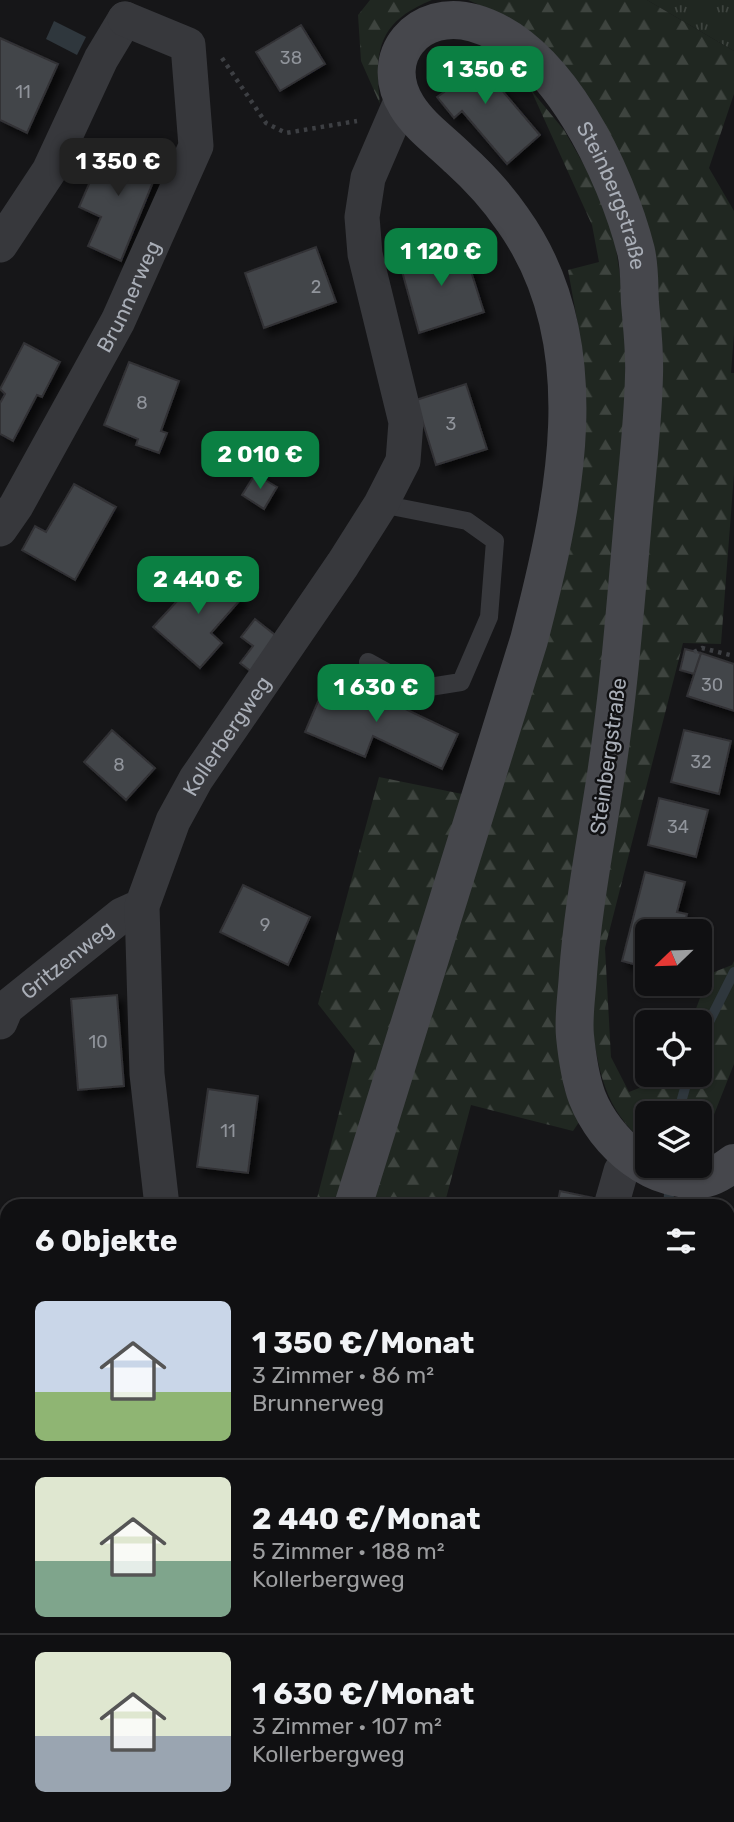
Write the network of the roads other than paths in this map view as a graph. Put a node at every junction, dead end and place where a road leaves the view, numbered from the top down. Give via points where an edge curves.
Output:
1 (121, 9) edge
2 (397, 109) junction
3 (0, 245) edge
4 (382, 504) junction
5 (0, 529) edge
6 (368, 662) dead end
7 (142, 906) junction
8 (0, 1022) edge
9 (635, 1157) edge
10 (635, 1165) edge
11 (161, 1199) edge
12 (355, 1199) edge
13 (613, 1199) edge

1 - 3 street via 49,171
1 - 5 street, Brunnerweg via 188,45 196,146 118,321
2 - 4 street, Kollerbergweg via 368,178 362,217 365,254 406,422 403,461
2 - 9 main road, Steinbergstraße via 395,62 416,32 456,20 508,38 566,97 608,167 637,256 644,373 621,665 580,947 574,1031 590,1104 607,1132
2 - 12 main road, Steinbergstraße via 414,116 463,162 512,218 541,264 558,311 568,377 553,547 529,640
4 - 6 lane via 467,521 495,541 489,617 461,682 417,690
4 - 7 street, Kollerbergweg via 196,779 173,821
7 - 8 street, Gritzenweg via 122,915 6,1008
7 - 11 street, Kollerbergweg via 147,1074
10 - 13 street via 621,1171

